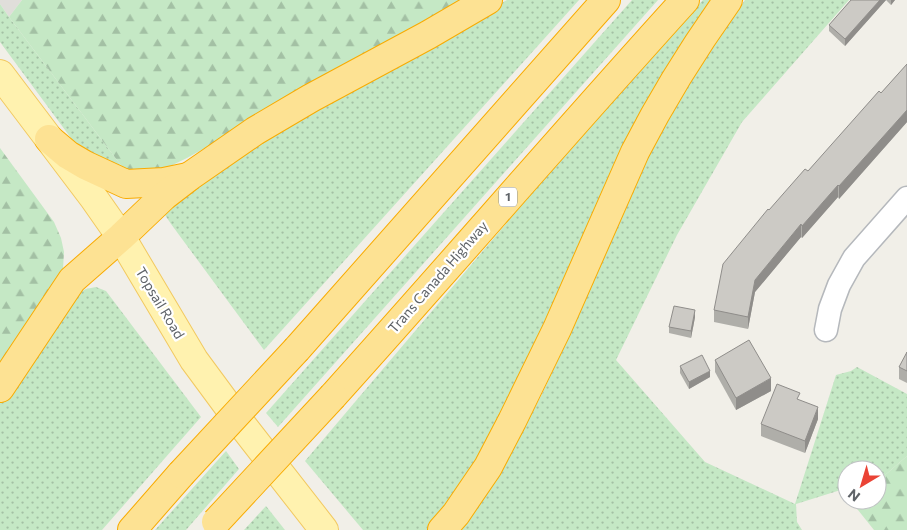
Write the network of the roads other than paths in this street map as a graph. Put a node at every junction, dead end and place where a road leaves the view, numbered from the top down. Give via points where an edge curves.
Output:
1 (488, 0) edge
2 (606, 0) edge
3 (685, 0) edge
4 (728, 0) edge
5 (0, 74) edge
6 (49, 139) junction
7 (190, 176) junction
8 (907, 198) edge
9 (121, 237) junction
10 (826, 330) dead end
11 (0, 388) edge
12 (213, 526) edge
13 (444, 529) edge
14 (132, 530) edge
15 (324, 530) edge

1 - 7 highway via 255,131
2 - 14 highway, bridge
3 - 12 highway, Trans Canada Highway / 1, bridge
4 - 13 highway via 648,127 517,412 488,467
5 - 6 main road, Topsail Road
6 - 7 highway via 85,165 126,184 164,182
6 - 9 main road, Topsail Road
7 - 9 highway
8 - 10 street via 854,258 839,284
9 - 11 highway via 72,280
9 - 15 main road, Topsail Road via 194,360

